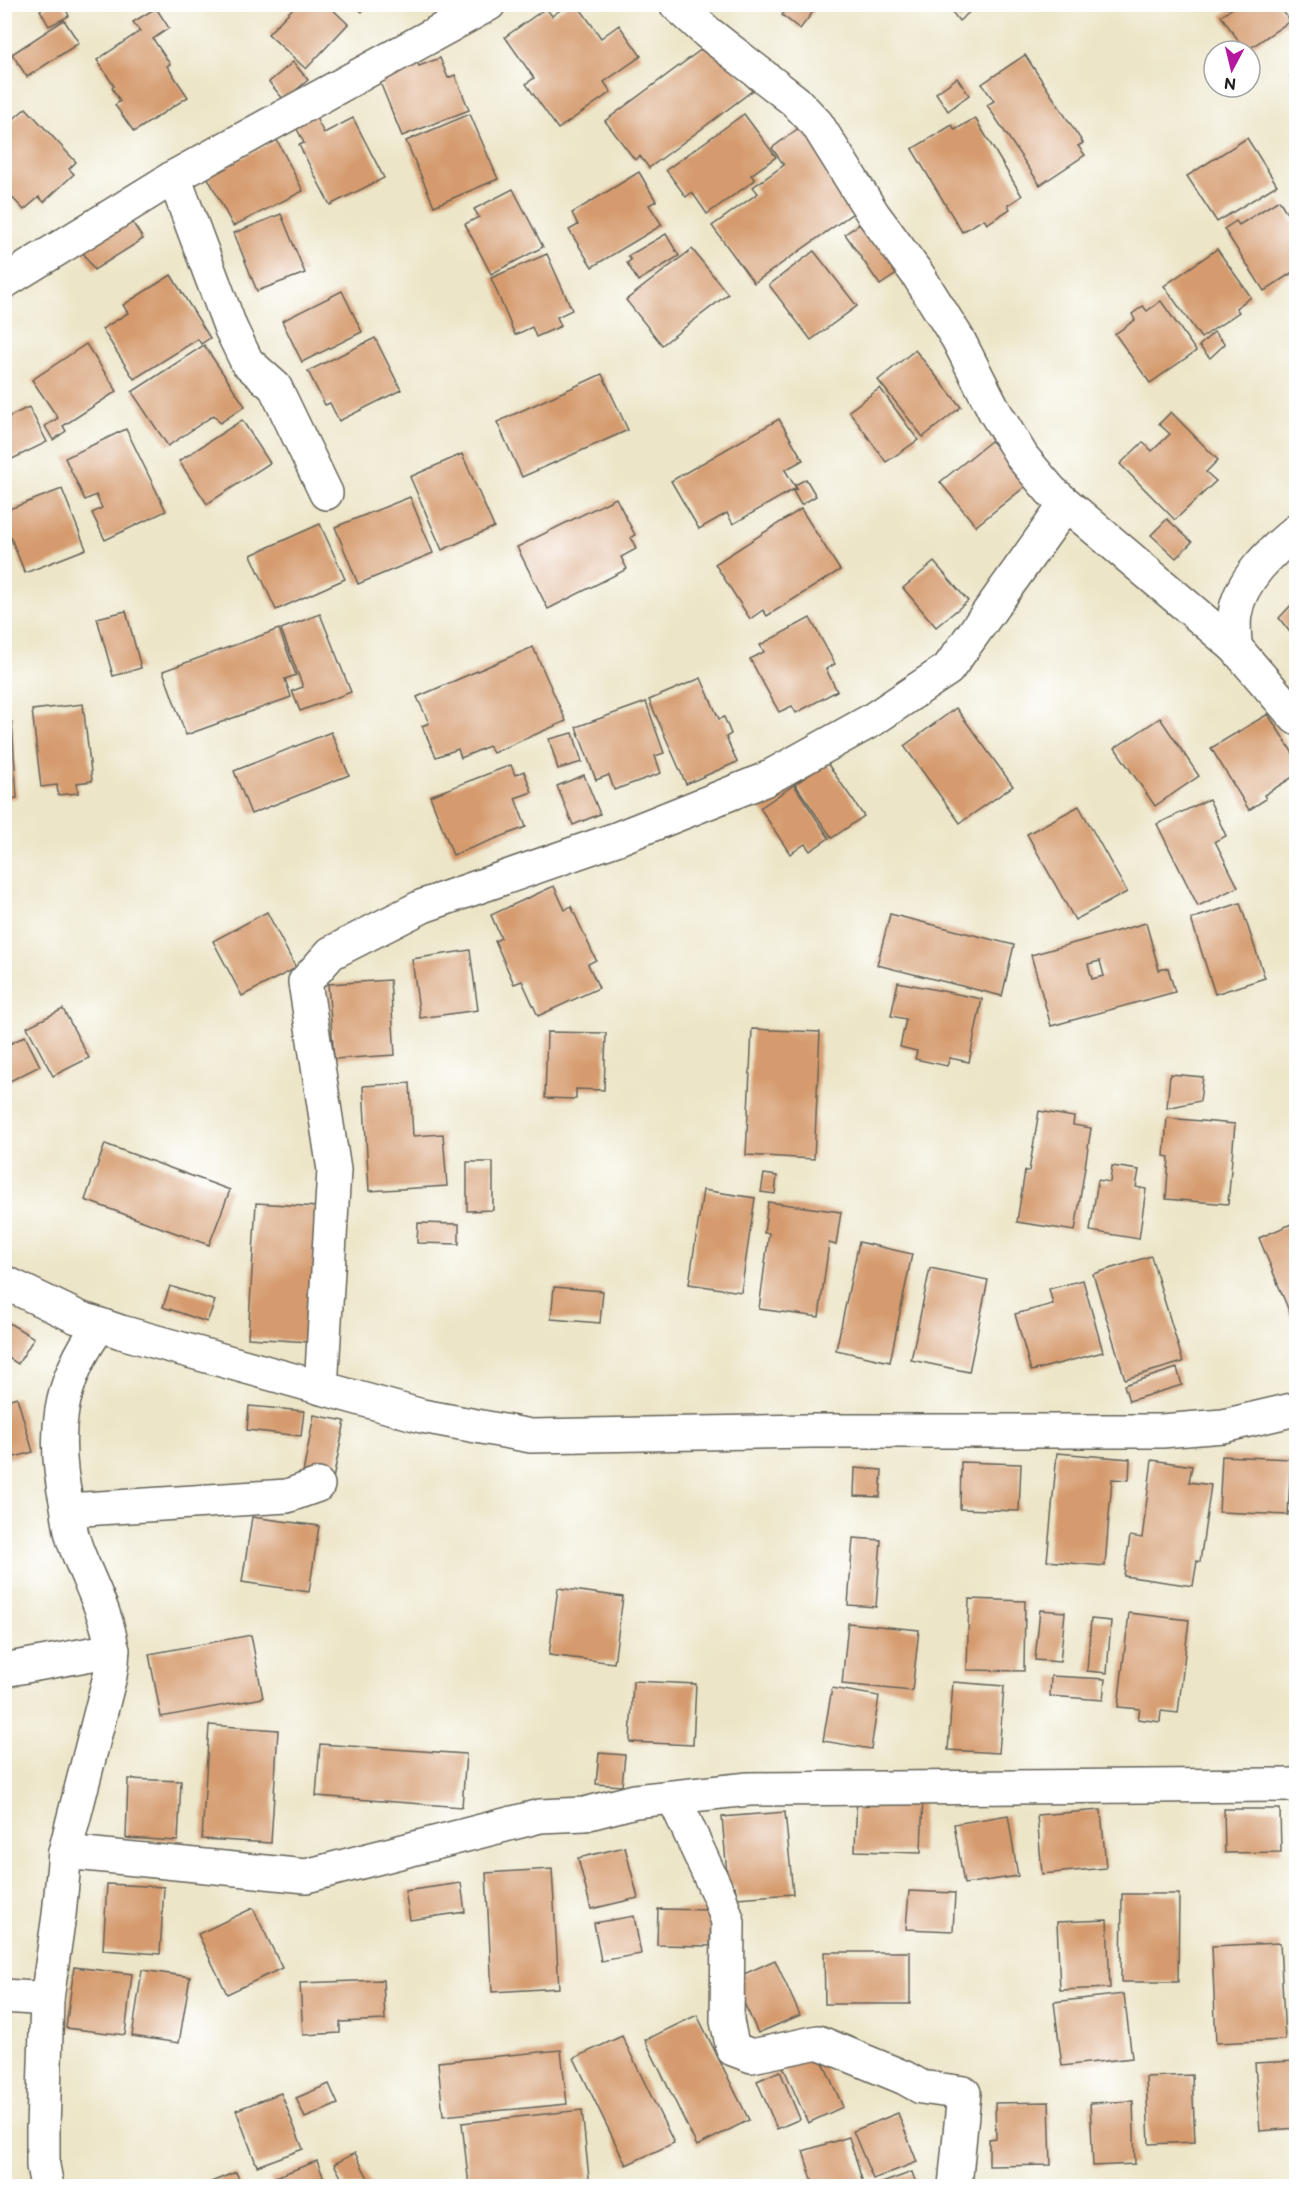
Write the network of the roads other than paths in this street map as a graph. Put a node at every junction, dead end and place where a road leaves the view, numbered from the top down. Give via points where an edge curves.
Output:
1 (489, 4) edge
2 (676, 4) edge
3 (174, 177) junction
4 (4, 282) edge
5 (326, 493) dead end
6 (1066, 504) junction
7 (1296, 531) edge
8 (1235, 647) junction
9 (1296, 718) edge
10 (4, 1282) edge
11 (100, 1325) junction
12 (321, 1388) junction
13 (1296, 1409) edge
14 (318, 1485) dead end
15 (68, 1510) junction
16 (113, 1650) junction
17 (4, 1670) edge
18 (1296, 1785) edge
19 (674, 1798) junction
20 (65, 1852) junction
21 (4, 1996) edge
22 (47, 1999) junction
23 (47, 2187) edge
24 (955, 2187) edge

1 - 3 street
2 - 6 street via 795,101 817,124 958,339 1023,458
3 - 4 street
3 - 5 street via 231,329 247,362 275,387
6 - 8 street
6 - 12 street via 948,669 872,720 764,780 616,839 423,906 331,953 305,982 334,1170
7 - 8 street via 1273,550 1241,591 1235,614
8 - 9 street
10 - 11 street
11 - 12 street
11 - 15 street via 84,1346 62,1409 61,1479
12 - 13 street via 422,1416 531,1436 1162,1431 1223,1426
14 - 15 street via 287,1496
15 - 16 street via 73,1540
16 - 17 street
16 - 20 street via 110,1676
18 - 19 street via 749,1789
19 - 20 street via 635,1801 585,1814 540,1816 306,1876
19 - 24 street via 728,1922 727,2021 733,2049 752,2056 818,2042 921,2087 964,2093
20 - 22 street
21 - 22 street
22 - 23 street via 43,2166

